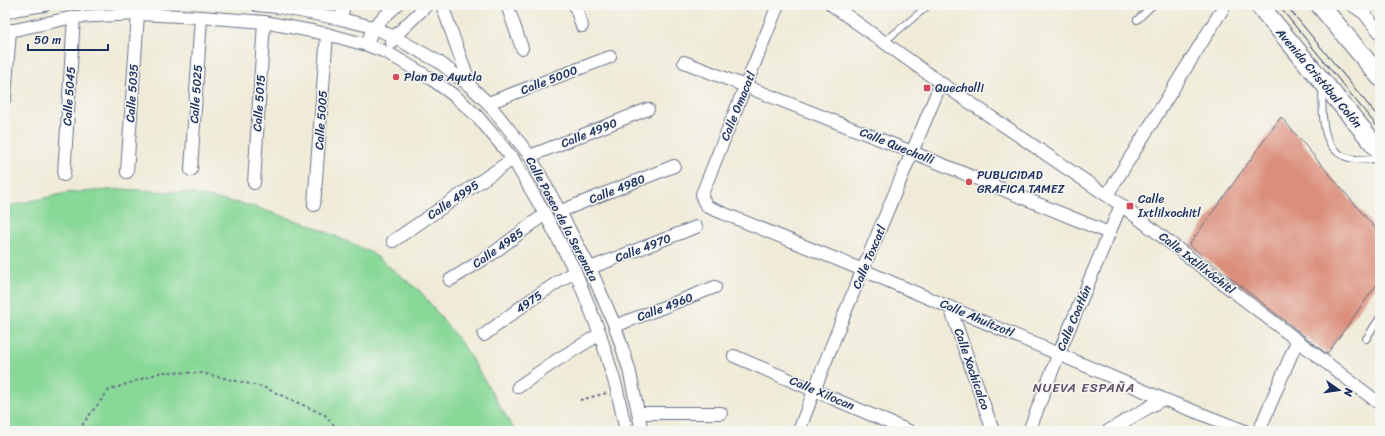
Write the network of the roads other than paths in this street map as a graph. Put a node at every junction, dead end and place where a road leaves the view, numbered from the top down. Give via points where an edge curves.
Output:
1 (45, 5) edge
2 (256, 5) edge
3 (344, 5) edge
4 (397, 5) edge
5 (427, 5) edge
6 (442, 5) edge
7 (507, 5) edge
8 (575, 5) edge
9 (778, 5) edge
10 (832, 5) edge
11 (929, 5) edge
12 (1153, 5) edge
13 (1225, 5) edge
14 (1259, 5) edge
15 (1320, 5) edge
16 (1352, 5) edge
17 (279, 6) edge
18 (18, 7) edge
19 (5, 13) edge
20 (138, 14) junction
21 (74, 17) junction
22 (201, 17) junction
23 (341, 19) junction
24 (1137, 20) dead end
25 (264, 22) junction
26 (582, 26) dead end
27 (373, 28) junction
28 (7, 31) edge
29 (1380, 33) edge
30 (328, 34) junction
31 (394, 37) junction
32 (884, 42) junction
33 (367, 45) junction
34 (522, 48) dead end
35 (388, 53) junction
36 (610, 57) dead end
37 (684, 62) dead end
38 (1380, 77) edge
39 (1322, 82) junction
40 (941, 83) junction
41 (746, 86) junction
42 (471, 87) junction
43 (5, 98) edge
44 (488, 104) junction
45 (648, 109) dead end
46 (1380, 151) edge
47 (912, 152) junction
48 (530, 156) junction
49 (513, 159) junction
50 (1380, 159) edge
51 (674, 166) dead end
52 (191, 170) dead end
53 (127, 172) dead end
54 (64, 175) dead end
55 (254, 183) dead end
56 (1107, 195) junction
57 (314, 205) dead end
58 (1121, 205) junction
59 (708, 207) joint
60 (561, 212) junction
61 (546, 214) junction
62 (696, 227) dead end
63 (1109, 233) junction
64 (392, 241) dead end
65 (590, 268) junction
66 (863, 270) junction
67 (575, 271) junction
68 (450, 280) dead end
69 (715, 287) dead end
70 (950, 307) junction
71 (1380, 317) edge
72 (615, 326) junction
73 (600, 334) junction
74 (484, 335) dead end
75 (1366, 339) dead end
76 (1297, 341) junction
77 (1059, 353) junction
78 (734, 356) dead end
79 (518, 387) dead end
80 (814, 390) junction
81 (1163, 399) junction
82 (1380, 404) edge
83 (638, 413) junction
84 (721, 413) dead end
85 (626, 431) edge
86 (642, 431) edge
87 (799, 431) edge
88 (909, 431) edge
89 (993, 431) edge
90 (1029, 431) edge
91 (1108, 431) edge
92 (1245, 431) edge
93 (1259, 431) edge

1 - 18 street
2 - 17 street, Calle Paseo de la Serenata
3 - 23 street
4 - 27 street
5 - 31 street
6 - 42 street
7 - 34 street
8 - 26 street
9 - 41 street, Calle Omacatl
10 - 32 street, Calle Ixtlilxóchitl
11 - 32 lane
12 - 24 lane
13 - 56 street
14 - 39 main road, Avenida Cristóbal Colón
15 - 38 main road
16 - 29 street via 1364,13
17 - 23 street, Calle Paseo de la Serenata
18 - 19 street
20 - 21 street, Calle Paseo de la Serenata
20 - 22 street, Calle Paseo de la Serenata
20 - 53 street, Calle 5035
21 - 28 street, Calle Paseo de la Serenata
21 - 54 street, Calle 5045
22 - 25 street, Calle Paseo de la Serenata
22 - 52 street, Calle 5025
23 - 27 street, Calle Paseo de la Serenata
25 - 30 street, Calle Paseo de la Serenata
25 - 55 street, Calle 5015
27 - 31 street, Calle Paseo de la Serenata
27 - 33 street
28 - 43 street
30 - 33 street, Calle Paseo de la Serenata
30 - 57 street, Calle 5005
31 - 35 street
31 - 42 street, Calle Paseo de la Serenata via 439,62
32 - 40 street, Calle Ixtlilxóchitl
33 - 35 street, Calle Paseo de la Serenata
35 - 49 street, Calle Paseo de la Serenata via 456,97 478,117
36 - 44 street, Calle 5000
37 - 41 street, Calle Quecholli
39 - 46 main road, Avenida Cristóbal Colón
39 - 50 lane via 1323,126 1331,146 1345,157 1360,160
40 - 47 street, Calle Toxcatl
40 - 56 street, Calle Ixtlilxóchitl
41 - 47 street, Calle Quecholli
41 - 59 street, Calle Omacatl via 702,194 703,201
42 - 44 street, Calle Paseo de la Serenata
44 - 48 street, Calle Paseo de la Serenata
45 - 48 street, Calle 4990
47 - 63 street, Calle Quecholli
47 - 66 street, Calle Toxcatl
48 - 60 street, Calle Paseo de la Serenata
49 - 61 street, Calle Paseo de la Serenata
49 - 64 street, Calle 4995
51 - 60 street, Calle 4980
56 - 58 street, Calle Ixtlilxóchitl
58 - 63 street, Calle Coatlán
58 - 76 street, Calle Ixtlilxóchitl
59 - 66 street, Calle Ahuítzotl
60 - 65 street, Calle Paseo de la Serenata
61 - 67 street, Calle Paseo de la Serenata
61 - 68 street, Calle 4985 via 492,254
62 - 65 street, Calle 4970
63 - 77 street, Calle Coatlán
65 - 72 street, Calle Paseo de la Serenata
66 - 70 street, Calle Ahuítzotl
66 - 80 street, Calle Toxcatl
67 - 73 street, Calle Paseo de la Serenata
67 - 74 street, 4975
69 - 72 street, Calle 4960
70 - 77 street, Calle Ahuítzotl
70 - 89 street, Calle Xochicalco
71 - 75 lane
72 - 83 street, Calle Paseo de la Serenata via 629,369
73 - 79 street
73 - 85 street, Calle Paseo de la Serenata
76 - 82 street, Calle Ixtlilxóchitl
76 - 93 street
77 - 81 street, Calle Ahuítzotl
77 - 90 street, Calle Coatlán
78 - 80 street, Calle Xilocan
80 - 87 street, Calle Toxcatl
80 - 88 street, Calle Xilocan
81 - 91 street
81 - 92 street, Calle Ahuítzotl
83 - 84 street
83 - 86 street, Calle Paseo de la Serenata

